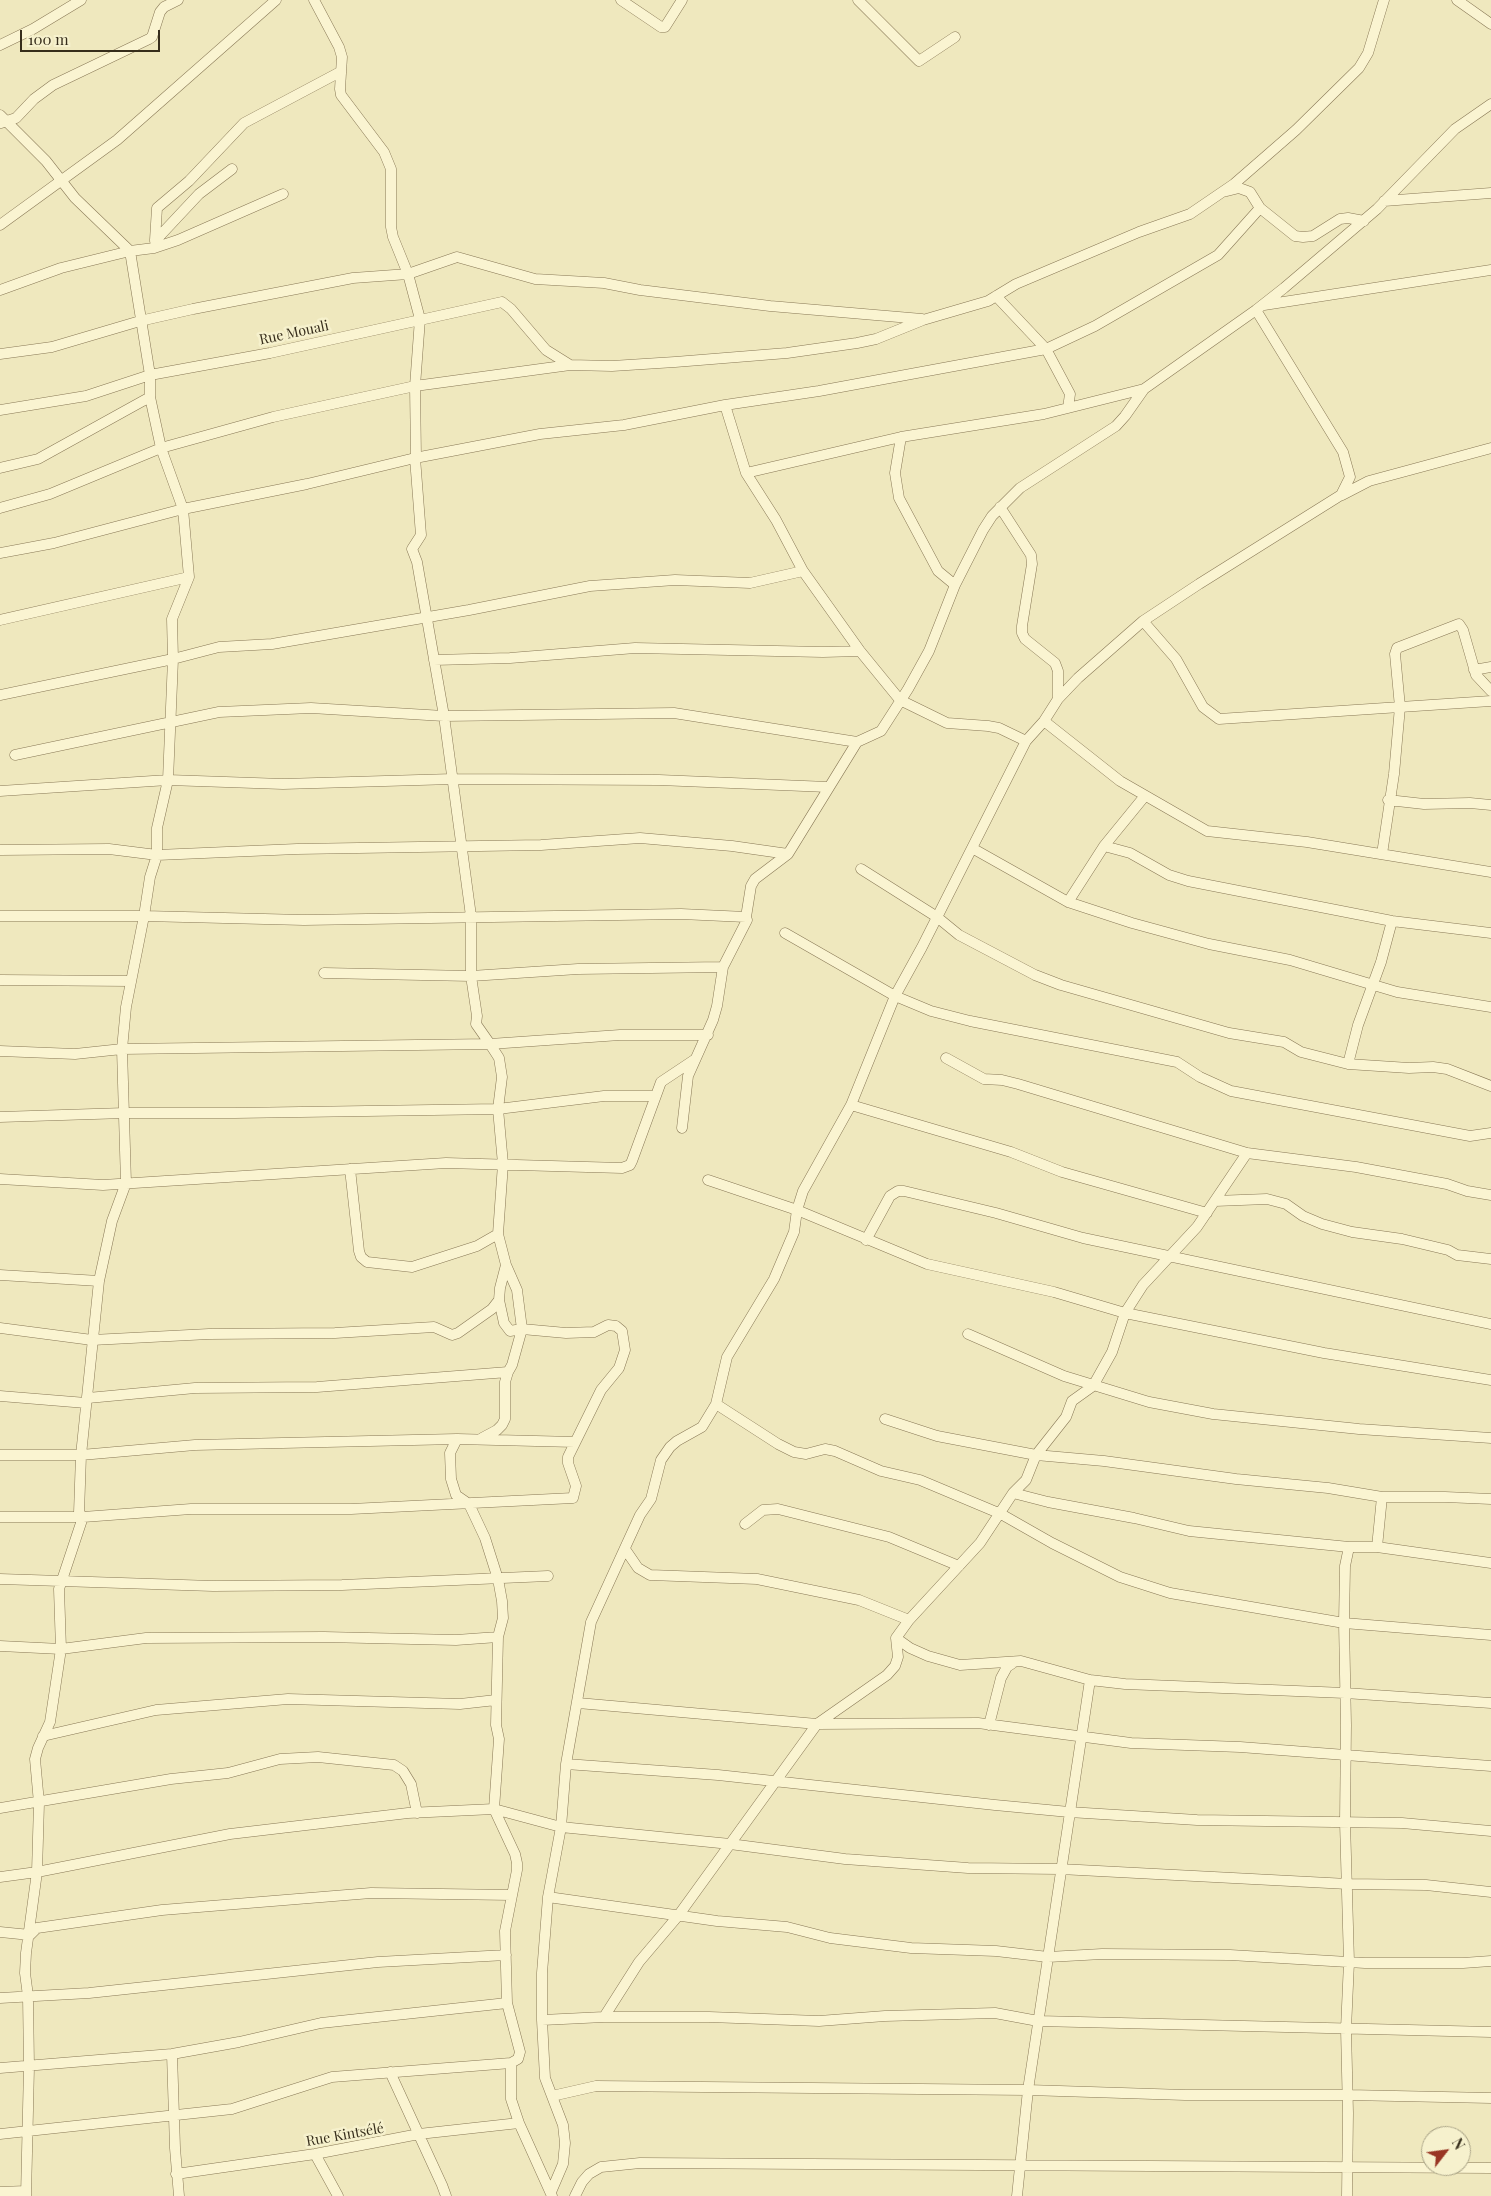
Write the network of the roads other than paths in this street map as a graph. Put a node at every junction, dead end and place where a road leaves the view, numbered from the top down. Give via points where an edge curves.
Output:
1 (81, 0) edge
2 (178, 0) edge
3 (276, 0) edge
4 (314, 0) edge
5 (621, 0) edge
6 (682, 0) edge
7 (858, 0) edge
8 (1384, 0) edge
9 (1457, 0) edge
10 (1491, 24) edge
11 (955, 37) dead end
12 (0, 45) edge
13 (340, 72) junction
14 (1491, 104) edge
15 (2, 120) edge
16 (232, 169) dead end
17 (62, 179) junction
18 (1224, 192) junction
19 (1491, 193) edge
20 (282, 194) dead end
21 (1384, 201) junction
22 (1260, 208) junction
23 (1364, 220) junction
24 (0, 225) edge
25 (155, 244) junction
26 (130, 251) junction
27 (1491, 270) edge
28 (408, 274) junction
29 (0, 290) edge
30 (996, 296) junction
31 (1259, 308) junction
32 (420, 319) junction
33 (923, 320) junction
34 (140, 321) junction
35 (1046, 349) junction
36 (0, 354) edge
37 (570, 365) junction
38 (150, 375) junction
39 (415, 386) junction
40 (1144, 388) junction
41 (150, 397) junction
42 (725, 405) junction
43 (1068, 408) junction
44 (0, 410) edge
45 (901, 437) junction
46 (161, 448) junction
47 (1491, 448) edge
48 (415, 458) junction
49 (0, 468) edge
50 (746, 473) junction
51 (1341, 495) junction
52 (1000, 507) junction
53 (0, 508) edge
54 (182, 509) junction
55 (0, 553) edge
56 (803, 571) junction
57 (189, 577) junction
58 (955, 585) junction
59 (426, 617) junction
60 (0, 620) edge
61 (1143, 621) junction
62 (860, 651) junction
63 (173, 659) junction
64 (434, 660) junction
65 (1491, 667) edge
66 (1474, 670) junction
67 (1491, 691) edge
68 (0, 695) edge
69 (1058, 699) junction
70 (900, 700) junction
71 (1491, 701) edge
72 (1400, 707) junction
73 (444, 716) junction
74 (1044, 721) junction
75 (171, 723) junction
76 (1026, 741) junction
77 (858, 742) junction
78 (15, 755) dead end
79 (452, 779) junction
80 (168, 780) junction
81 (828, 788) junction
82 (0, 791) edge
83 (1144, 797) junction
84 (1388, 800) junction
85 (1491, 806) edge
86 (461, 845) junction
87 (1104, 846) junction
88 (972, 848) junction
89 (0, 850) edge
90 (788, 854) junction
91 (1382, 854) junction
92 (157, 855) junction
93 (861, 869) dead end
94 (1491, 872) edge
95 (1068, 902) junction
96 (0, 916) edge
97 (144, 916) junction
98 (471, 916) junction
99 (746, 917) junction
100 (937, 917) junction
101 (1392, 921) junction
102 (785, 933) dead end
103 (1491, 933) edge
104 (723, 968) junction
105 (324, 973) dead end
106 (471, 976) junction
107 (0, 980) edge
108 (131, 981) junction
109 (1372, 984) junction
110 (894, 996) junction
111 (1491, 1007) edge
112 (708, 1035) junction
113 (490, 1044) junction
114 (122, 1049) junction
115 (0, 1051) edge
116 (946, 1058) dead end
117 (694, 1060) junction
118 (1348, 1064) junction
119 (1491, 1086) edge
120 (654, 1096) junction
121 (851, 1105) junction
122 (498, 1109) junction
123 (125, 1112) junction
124 (0, 1117) edge
125 (682, 1128) dead end
126 (1491, 1133) edge
127 (1247, 1153) junction
128 (503, 1164) junction
129 (350, 1168) junction
130 (0, 1179) edge
131 (708, 1180) dead end
132 (126, 1183) junction
133 (1491, 1195) edge
134 (1215, 1201) junction
135 (797, 1210) junction
136 (1207, 1213) junction
137 (498, 1234) junction
138 (866, 1240) junction
139 (1172, 1257) junction
140 (1491, 1259) edge
141 (506, 1265) junction
142 (0, 1275) edge
143 (99, 1281) junction
144 (499, 1300) junction
145 (1125, 1313) junction
146 (1491, 1324) edge
147 (0, 1328) edge
148 (522, 1329) junction
149 (968, 1334) dead end
150 (92, 1340) junction
151 (508, 1372) junction
152 (1491, 1380) edge
153 (1093, 1386) junction
154 (0, 1396) edge
155 (87, 1400) junction
156 (716, 1404) junction
157 (885, 1419) dead end
158 (481, 1438) junction
159 (1491, 1438) edge
160 (457, 1439) junction
161 (574, 1442) junction
162 (0, 1455) edge
163 (81, 1455) junction
164 (1036, 1455) junction
165 (1013, 1493) junction
166 (1382, 1497) junction
167 (1491, 1500) edge
168 (469, 1504) junction
169 (1000, 1514) junction
170 (0, 1517) edge
171 (83, 1517) junction
172 (745, 1524) dead end
173 (1377, 1547) junction
174 (1349, 1548) junction
175 (625, 1549) junction
176 (1491, 1563) edge
177 (959, 1566) junction
178 (548, 1576) dead end
179 (0, 1579) edge
180 (498, 1579) junction
181 (63, 1581) junction
182 (909, 1620) junction
183 (1344, 1624) junction
184 (1491, 1635) edge
185 (498, 1637) junction
186 (896, 1638) junction
187 (0, 1646) edge
188 (61, 1649) junction
189 (1013, 1663) junction
190 (1090, 1680) junction
191 (1345, 1693) junction
192 (496, 1700) junction
193 (578, 1703) junction
194 (1491, 1703) edge
195 (818, 1724) junction
196 (989, 1725) junction
197 (43, 1736) junction
198 (1082, 1737) junction
199 (1346, 1755) junction
200 (566, 1764) junction
201 (1491, 1766) edge
202 (775, 1781) junction
203 (39, 1803) junction
204 (0, 1808) edge
205 (494, 1809) junction
206 (1070, 1812) junction
207 (417, 1813) junction
208 (1345, 1822) junction
209 (561, 1827) junction
210 (1491, 1831) edge
211 (730, 1844) junction
212 (1060, 1869) junction
213 (37, 1872) junction
214 (0, 1877) edge
215 (1348, 1884) junction
216 (1491, 1892) edge
217 (512, 1895) junction
218 (548, 1896) junction
219 (678, 1916) junction
220 (0, 1932) edge
221 (30, 1935) junction
222 (506, 1955) junction
223 (1048, 1957) junction
224 (1491, 1961) edge
225 (1350, 1962) junction
226 (28, 1996) junction
227 (0, 1998) edge
228 (507, 2002) junction
229 (604, 2017) junction
230 (542, 2020) junction
231 (1038, 2021) junction
232 (1346, 2029) junction
233 (1491, 2032) edge
234 (172, 2054) junction
235 (511, 2063) junction
236 (29, 2066) junction
237 (0, 2068) edge
238 (390, 2072) junction
239 (1028, 2090) junction
240 (1348, 2095) junction
241 (552, 2096) junction
242 (1491, 2098) edge
243 (174, 2114) junction
244 (519, 2123) junction
245 (26, 2130) junction
246 (0, 2134) edge
247 (418, 2134) junction
248 (316, 2154) junction
249 (1019, 2164) junction
250 (1348, 2167) junction
251 (1491, 2168) edge
252 (176, 2174) junction
253 (0, 2192) edge
254 (26, 2193) edge
255 (551, 2194) edge
256 (178, 2196) edge
257 (338, 2196) edge
258 (446, 2196) edge
259 (574, 2196) edge
260 (1017, 2196) edge
261 (1347, 2196) edge

1 - 12 street
2 - 15 street via 160,12 149,40 54,85 34,99 16,118
3 - 17 street via 117,140
4 - 13 street via 339,46 342,57
5 - 6 street via 660,27 664,27
7 - 11 street via 919,61
8 - 18 street via 1368,53 1359,68 1296,130
9 - 10 street
13 - 25 street via 244,123 157,208
13 - 28 street via 341,96 389,160 391,227
14 - 21 street via 1455,129
15 - 17 street
16 - 25 street via 199,194
17 - 24 street
17 - 26 street via 75,198
18 - 22 street via 1240,188 1250,192
18 - 30 street via 1190,214 1022,281
19 - 21 street
20 - 25 street via 178,240
21 - 23 street
22 - 23 street via 1295,236 1303,237 1313,236 1340,219
22 - 35 street via 1218,255 1095,326
23 - 31 street
25 - 26 street
26 - 29 street via 61,268
26 - 34 street
27 - 31 street
28 - 32 street
28 - 33 street via 457,257 535,279 604,283 761,305
28 - 34 street via 352,278
30 - 33 street
30 - 35 street
31 - 40 street
31 - 51 street via 1342,452 1350,477
32 - 37 street, Rue Mouali via 502,302 546,350
32 - 38 street, Rue Mouali via 270,353
32 - 39 street
33 - 37 street via 876,339 788,353 666,363
34 - 36 street via 52,347
34 - 38 street
35 - 42 street
35 - 43 street via 1070,394
37 - 39 street
38 - 41 street
38 - 44 street, Rue Mouali via 86,396
39 - 46 street via 273,417
39 - 48 street
40 - 43 street
40 - 52 street via 1116,426 1031,480
41 - 46 street
41 - 49 street via 38,459
42 - 48 street via 624,425 540,434
42 - 50 street
43 - 45 street
45 - 50 street
45 - 58 street via 895,473 898,498 938,571
46 - 53 street via 50,494
46 - 54 street
47 - 51 street via 1369,481
48 - 54 street
48 - 59 street via 421,535 412,549
50 - 56 street
51 - 61 street
52 - 58 street via 983,530
52 - 69 street via 1031,555 1022,633 1055,663
54 - 55 street via 54,543
54 - 57 street
56 - 59 street via 750,583 675,580 590,586
56 - 62 street
57 - 60 street
57 - 63 street via 172,619
58 - 70 street via 929,651
59 - 63 street via 272,644 219,647
59 - 64 street
61 - 69 street via 1100,657
61 - 72 street via 1176,659 1202,707 1219,720
62 - 64 street via 635,648 510,658
62 - 70 street
63 - 68 street
63 - 75 street
64 - 73 street
65 - 66 street
66 - 67 street
66 - 72 street via 1459,624 1401,645 1395,654
69 - 74 street
70 - 76 street via 948,723 999,728
70 - 77 street via 880,731
71 - 72 street
72 - 84 street via 1394,774
73 - 75 street via 311,708 261,709 219,712
73 - 77 street via 674,713
73 - 79 street
74 - 76 street
74 - 83 street
75 - 78 street
75 - 80 street
76 - 88 street
77 - 81 street
79 - 80 street via 283,784
79 - 81 street via 659,780
79 - 86 street
80 - 82 street
80 - 92 street via 157,828
81 - 90 street
83 - 87 street
83 - 91 street via 1207,831
84 - 85 street
84 - 91 street
86 - 90 street via 541,845 640,838
86 - 92 street
86 - 98 street
87 - 95 street
87 - 101 street via 1130,853 1169,875 1188,881
88 - 95 street
88 - 100 street
89 - 92 street via 109,849
90 - 99 street via 755,879
91 - 94 street
92 - 97 street
93 - 100 street
95 - 109 street via 1209,944 1290,960
96 - 97 street
97 - 98 street via 304,920
97 - 108 street
98 - 99 street via 681,914
98 - 106 street
99 - 104 street
100 - 110 street
100 - 118 street via 965,939 1035,975 1062,985 1229,1033 1284,1042 1301,1052
101 - 103 street
101 - 109 street
102 - 110 street
104 - 106 street via 578,969
104 - 112 street via 718,1006
105 - 106 street
106 - 113 street via 476,1024
107 - 108 street
108 - 114 street
109 - 111 street via 1419,997
109 - 118 street
110 - 121 street
110 - 126 street via 970,1021 1177,1062 1231,1091 1470,1136
112 - 113 street via 620,1035
112 - 117 street
113 - 114 street
113 - 122 street via 499,1058 502,1077
114 - 115 street via 75,1054
114 - 123 street
116 - 127 street via 984,1079 1018,1084
117 - 120 street via 661,1082
117 - 125 street via 688,1076
118 - 119 street via 1409,1068 1433,1066
120 - 122 street via 604,1096
120 - 128 street via 644,1134 626,1167
121 - 135 street via 803,1191
121 - 136 street via 1011,1152 1062,1172
122 - 123 street
122 - 128 street
123 - 124 street
123 - 132 street
127 - 133 street via 1356,1167
127 - 134 street
128 - 129 street
128 - 137 street
129 - 132 street
129 - 137 street via 359,1251 367,1262 412,1267 477,1246
130 - 132 street via 102,1185
131 - 135 street
132 - 143 street via 112,1221
134 - 136 street
134 - 140 street via 1267,1199 1286,1204 1322,1224 1402,1239 1457,1255
135 - 138 street
135 - 156 street via 794,1232 774,1279 727,1358
136 - 139 street
137 - 141 street
138 - 139 street via 890,1196 898,1191
138 - 145 street via 927,1264 1054,1292
139 - 145 street via 1143,1285
139 - 146 street
141 - 144 street
141 - 148 street via 515,1285
142 - 143 street
143 - 150 street
144 - 148 street via 506,1327 510,1331
144 - 150 street via 492,1309 452,1335 434,1327
145 - 152 street via 1324,1353
145 - 153 street via 1112,1352
147 - 150 street
148 - 151 street
148 - 161 street via 594,1332 608,1325 622,1331 625,1350 619,1368 601,1390
149 - 153 street
150 - 155 street
151 - 155 street via 317,1387 195,1388
151 - 158 street via 505,1419 502,1425
153 - 159 street via 1149,1402 1213,1414
153 - 164 street via 1072,1401 1066,1417
154 - 155 street
155 - 163 street
156 - 169 street via 794,1452 835,1451 881,1471 948,1490
156 - 175 street via 702,1427 670,1447 662,1460 651,1499
157 - 164 street via 937,1436
158 - 160 street
158 - 161 street
160 - 163 street via 195,1445
160 - 168 street via 450,1453 451,1479 456,1495
161 - 168 street via 568,1463 576,1486 572,1498
162 - 163 street
163 - 171 street via 79,1513
164 - 165 street via 1026,1480
164 - 166 street
165 - 169 street
165 - 174 street via 1189,1531
166 - 167 street
166 - 173 street
168 - 171 street via 191,1510
168 - 180 street
169 - 177 street via 980,1544
169 - 183 street via 1120,1577 1170,1593
170 - 171 street
171 - 181 street
172 - 177 street via 763,1510 778,1509 889,1537
173 - 174 street
173 - 176 street
174 - 183 street via 1345,1566
175 - 182 street via 638,1568 650,1575 757,1579 859,1600
175 - 193 street via 591,1622
177 - 182 street
178 - 180 street
179 - 181 street
180 - 181 street via 214,1586
180 - 185 street via 502,1618
181 - 188 street via 59,1589
182 - 186 street
183 - 184 street
183 - 191 street
185 - 188 street via 456,1640 146,1638
185 - 192 street
186 - 189 street via 928,1656 960,1665
186 - 195 street via 898,1657 887,1675
187 - 188 street
188 - 197 street via 50,1722
189 - 190 street via 1021,1661
189 - 196 street via 1001,1678
190 - 191 street
190 - 198 street
191 - 194 street
191 - 199 street
192 - 197 street via 460,1704 288,1700 156,1710
192 - 205 street via 499,1739
193 - 195 street
193 - 200 street
195 - 196 street
195 - 202 street
196 - 198 street
197 - 203 street via 35,1760
198 - 199 street via 1131,1743
198 - 206 street
199 - 201 street
199 - 208 street
200 - 202 street
200 - 209 street
202 - 206 street
202 - 211 street
203 - 204 street
203 - 207 street via 171,1779 228,1773 280,1759 318,1757 394,1765 403,1771 411,1784
203 - 213 street
205 - 207 street
205 - 209 street
205 - 217 street via 517,1863
206 - 208 street via 1197,1820
206 - 212 street
207 - 213 street via 230,1834
208 - 210 street via 1402,1823
208 - 215 street
209 - 211 street
209 - 218 street
211 - 212 street via 854,1860 968,1868
211 - 219 street
212 - 215 street
212 - 223 street
213 - 214 street
213 - 221 street
215 - 216 street via 1426,1885
215 - 225 street
217 - 221 street via 371,1893 162,1910 37,1928
217 - 222 street via 505,1931
218 - 219 street
218 - 230 street
219 - 223 street via 787,1927 830,1938 911,1948 996,1951
219 - 229 street via 639,1962
220 - 221 street
221 - 226 street via 25,1973
222 - 226 street via 378,1962 89,1994
222 - 228 street
223 - 225 street via 1230,1955
223 - 231 street
224 - 225 street
225 - 232 street
226 - 227 street
226 - 236 street
228 - 234 street via 321,2022
228 - 235 street via 520,2052 518,2059
229 - 230 street
229 - 231 street via 819,2021 995,2013
230 - 241 street via 545,2078
231 - 232 street
231 - 239 street
232 - 233 street
232 - 240 street
234 - 236 street
234 - 243 street
235 - 238 street
235 - 244 street via 511,2099
236 - 237 street
236 - 245 street
238 - 243 street via 332,2077 232,2109
238 - 247 street
239 - 240 street via 1185,2095
239 - 241 street via 596,2086
239 - 249 street
240 - 242 street
240 - 250 street
241 - 255 street via 563,2126 565,2143 563,2164
243 - 245 street
243 - 252 street
244 - 247 street, Rue Kintsélé
244 - 255 street
245 - 246 street
245 - 254 street
247 - 248 street, Rue Kintsélé
247 - 258 street
248 - 252 street, Rue Kintsélé
248 - 257 street
249 - 250 street
249 - 259 street via 640,2163 601,2168 589,2174
249 - 260 street
250 - 251 street
250 - 261 street
252 - 256 street
253 - 254 street

